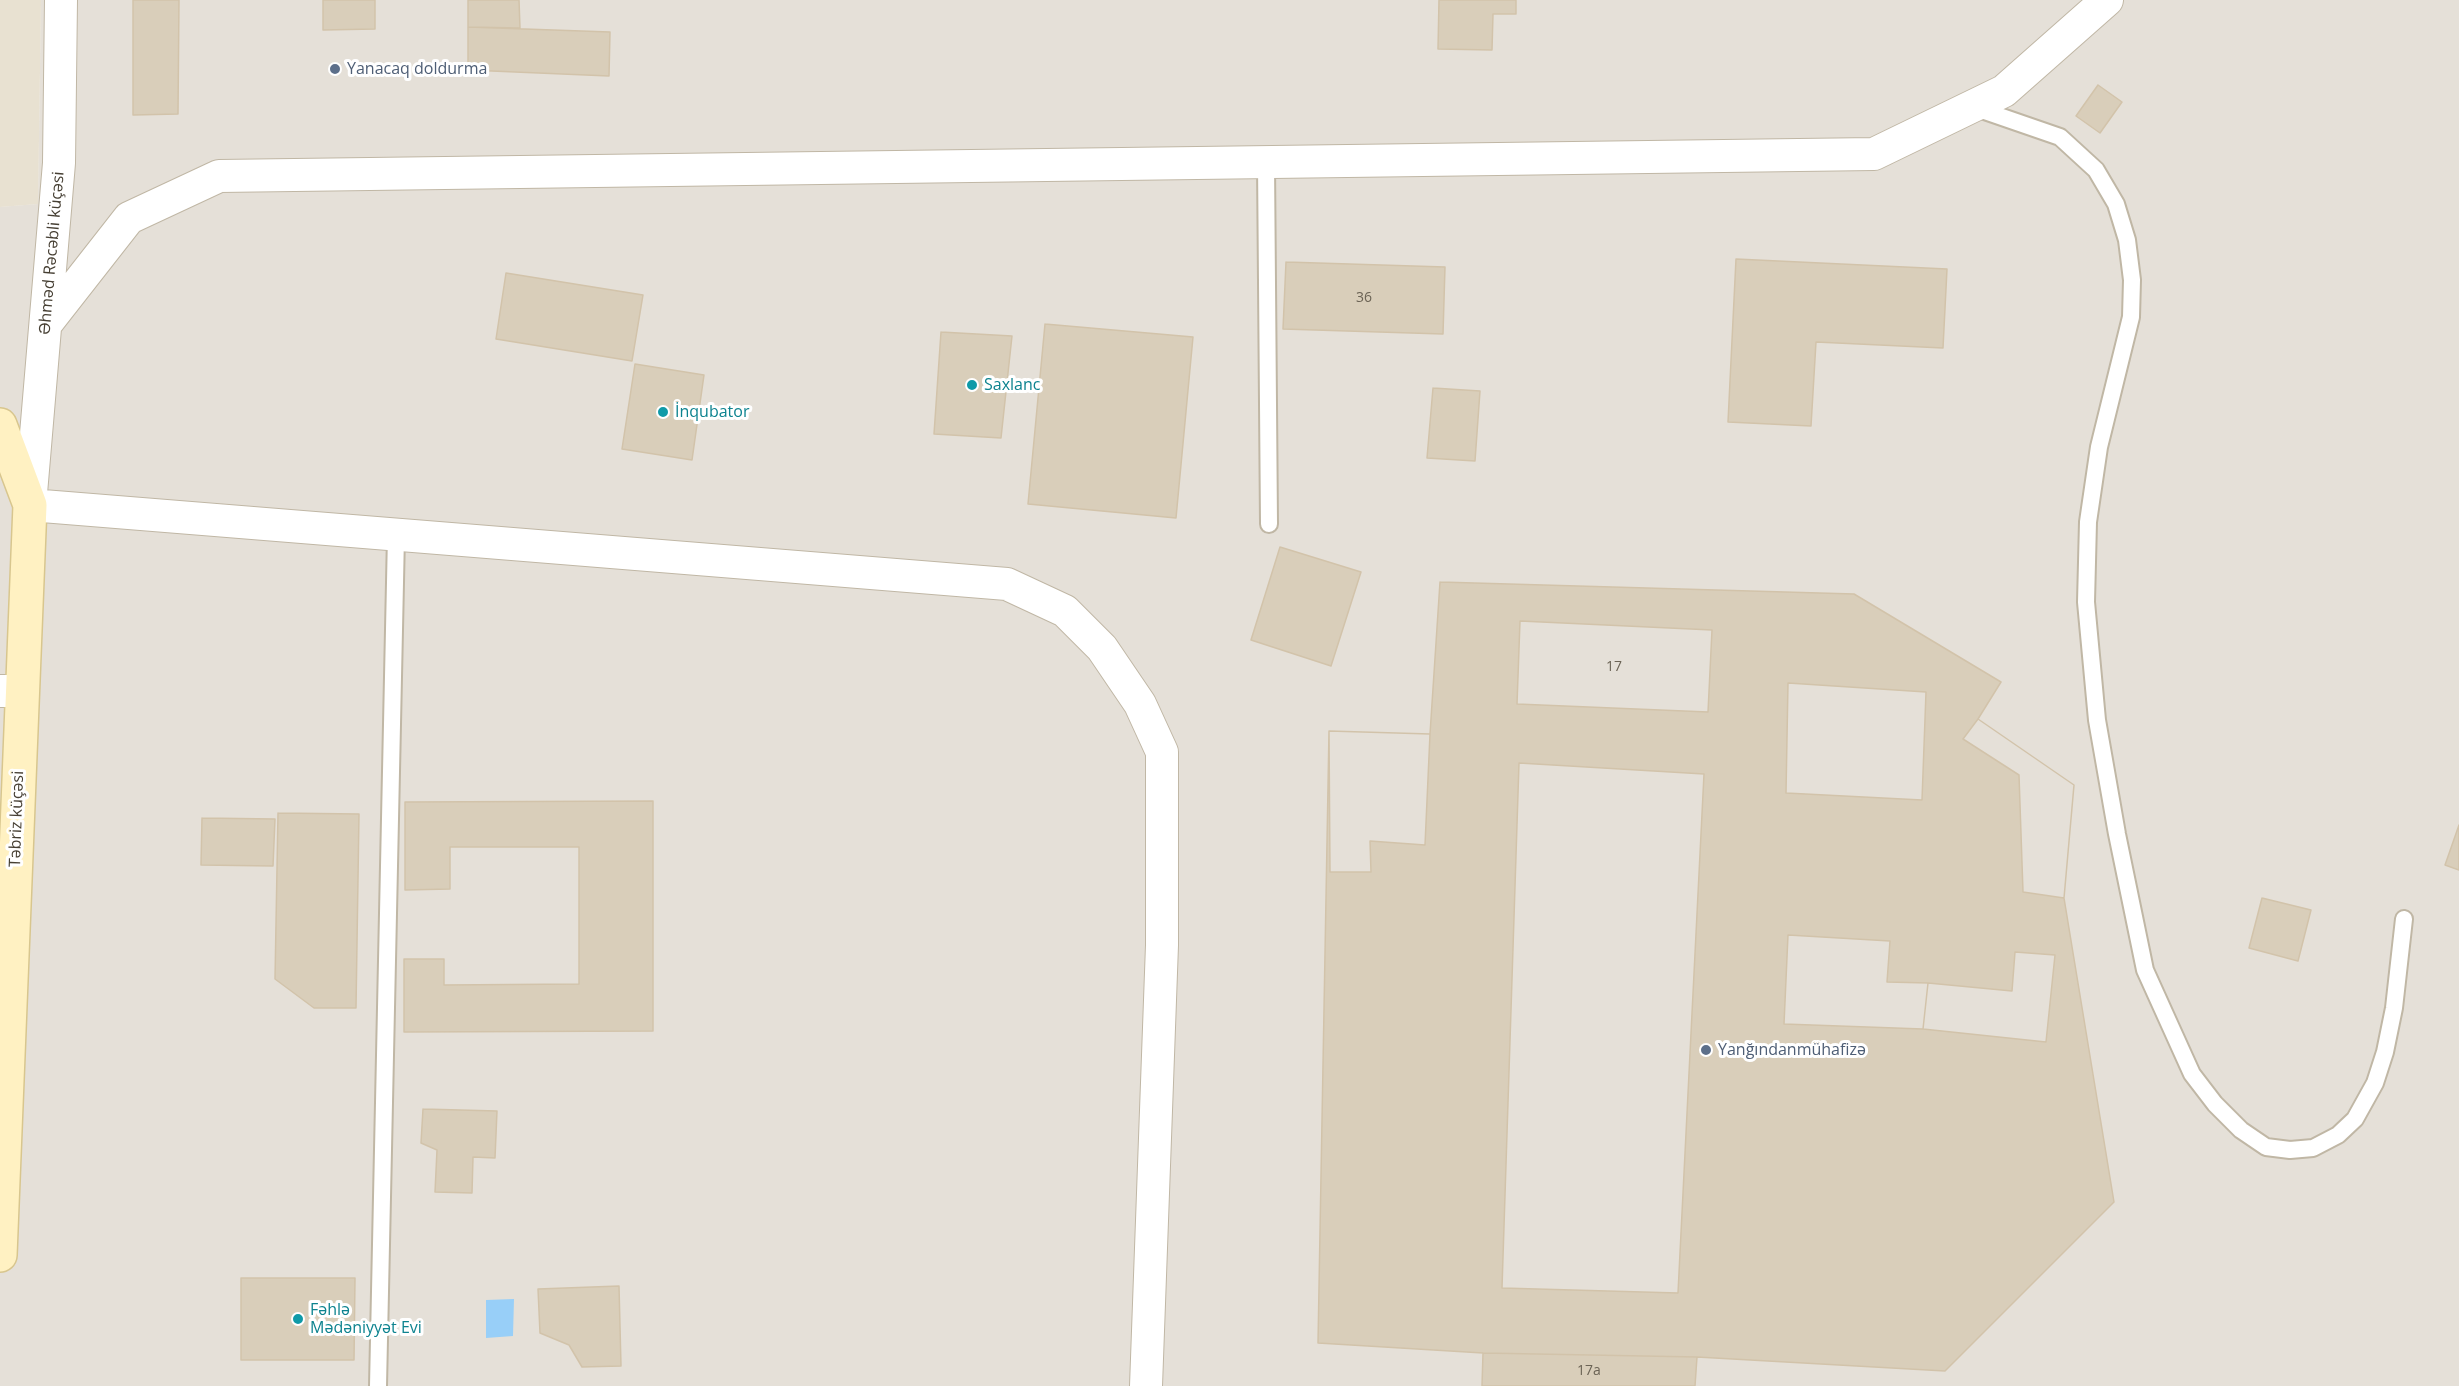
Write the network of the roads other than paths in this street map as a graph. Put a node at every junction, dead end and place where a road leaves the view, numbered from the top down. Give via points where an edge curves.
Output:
1 (61, 0) edge
2 (2107, 0) edge
3 (1972, 106) junction
4 (1266, 163) junction
5 (46, 324) junction
6 (0, 425) edge
7 (30, 505) junction
8 (1269, 524) dead end
9 (396, 535) junction
10 (11, 691) edge
11 (2404, 920) dead end
12 (0, 1255) edge
13 (378, 1386) edge
14 (1146, 1386) edge

1 - 5 street, Əhməd Rəcəbli küçəsi via 59,163
2 - 3 street via 2004,91
3 - 4 street via 1874,154
3 - 11 lane via 2060,137 2096,170 2116,204 2127,240 2131,317 2099,447 2088,522 2086,602 2097,720 2145,969 2192,1074 2241,1130 2266,1147 2313,1148 2338,1135 2355,1119 2375,1083 2385,1052
4 - 5 street via 219,176 129,218
4 - 8 lane
5 - 7 street, Əhməd Rəcəbli küçəsi
6 - 7 main road, Təbriz küçəsi
7 - 9 street
7 - 10 main road, Təbriz küçəsi
9 - 13 lane
9 - 14 street via 1007,584 1065,611 1102,648 1140,704 1162,752 1162,945
10 - 12 main road, Təbriz küçəsi

